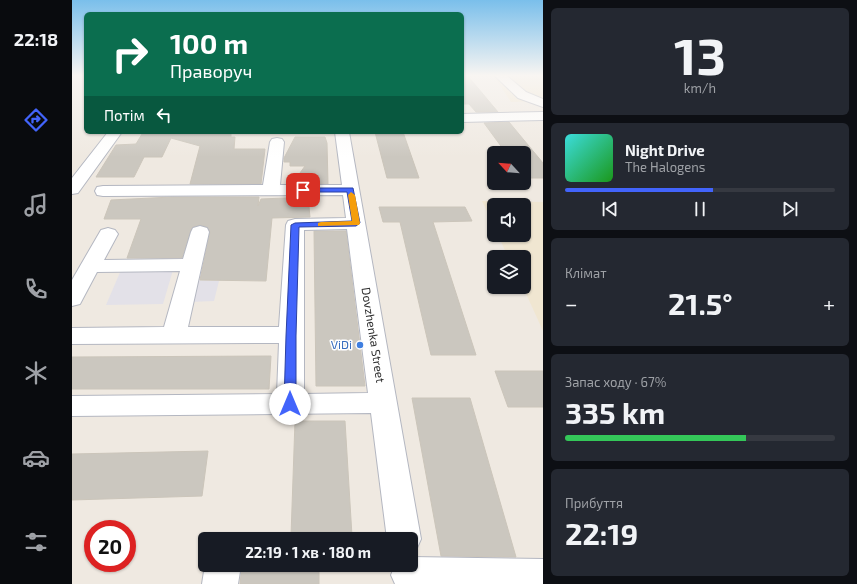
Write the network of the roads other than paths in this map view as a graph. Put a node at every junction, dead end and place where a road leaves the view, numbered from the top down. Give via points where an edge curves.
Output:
1 (543, 103) edge
2 (543, 111) edge
3 (543, 116) edge
4 (464, 118) edge
5 (113, 134) edge
6 (342, 134) edge
7 (277, 142) dead end
8 (72, 189) edge
9 (271, 190) junction
10 (351, 190) junction
11 (103, 191) dead end
12 (356, 223) junction
13 (200, 232) dead end
14 (108, 234) dead end
15 (192, 265) junction
16 (78, 283) edge
17 (174, 335) junction
18 (72, 336) edge
19 (291, 336) junction
20 (384, 403) junction
21 (290, 404) junction
22 (72, 406) edge
23 (403, 532) edge
24 (222, 572) edge
25 (409, 575) edge
26 (543, 577) edge
27 (220, 584) edge

1 - 2 street via 538,106
3 - 4 street
5 - 8 street
6 - 10 street, Dovzhenka Street
7 - 9 street
9 - 10 street
9 - 11 street
10 - 12 street, Dovzhenka Street
12 - 19 street via 295,225
12 - 20 street, Dovzhenka Street
13 - 15 street
14 - 16 street
15 - 16 street
15 - 17 street
17 - 18 street
17 - 19 street
19 - 21 street
20 - 21 street
20 - 23 street, Dovzhenka Street
21 - 22 street
24 - 27 street
25 - 26 street

